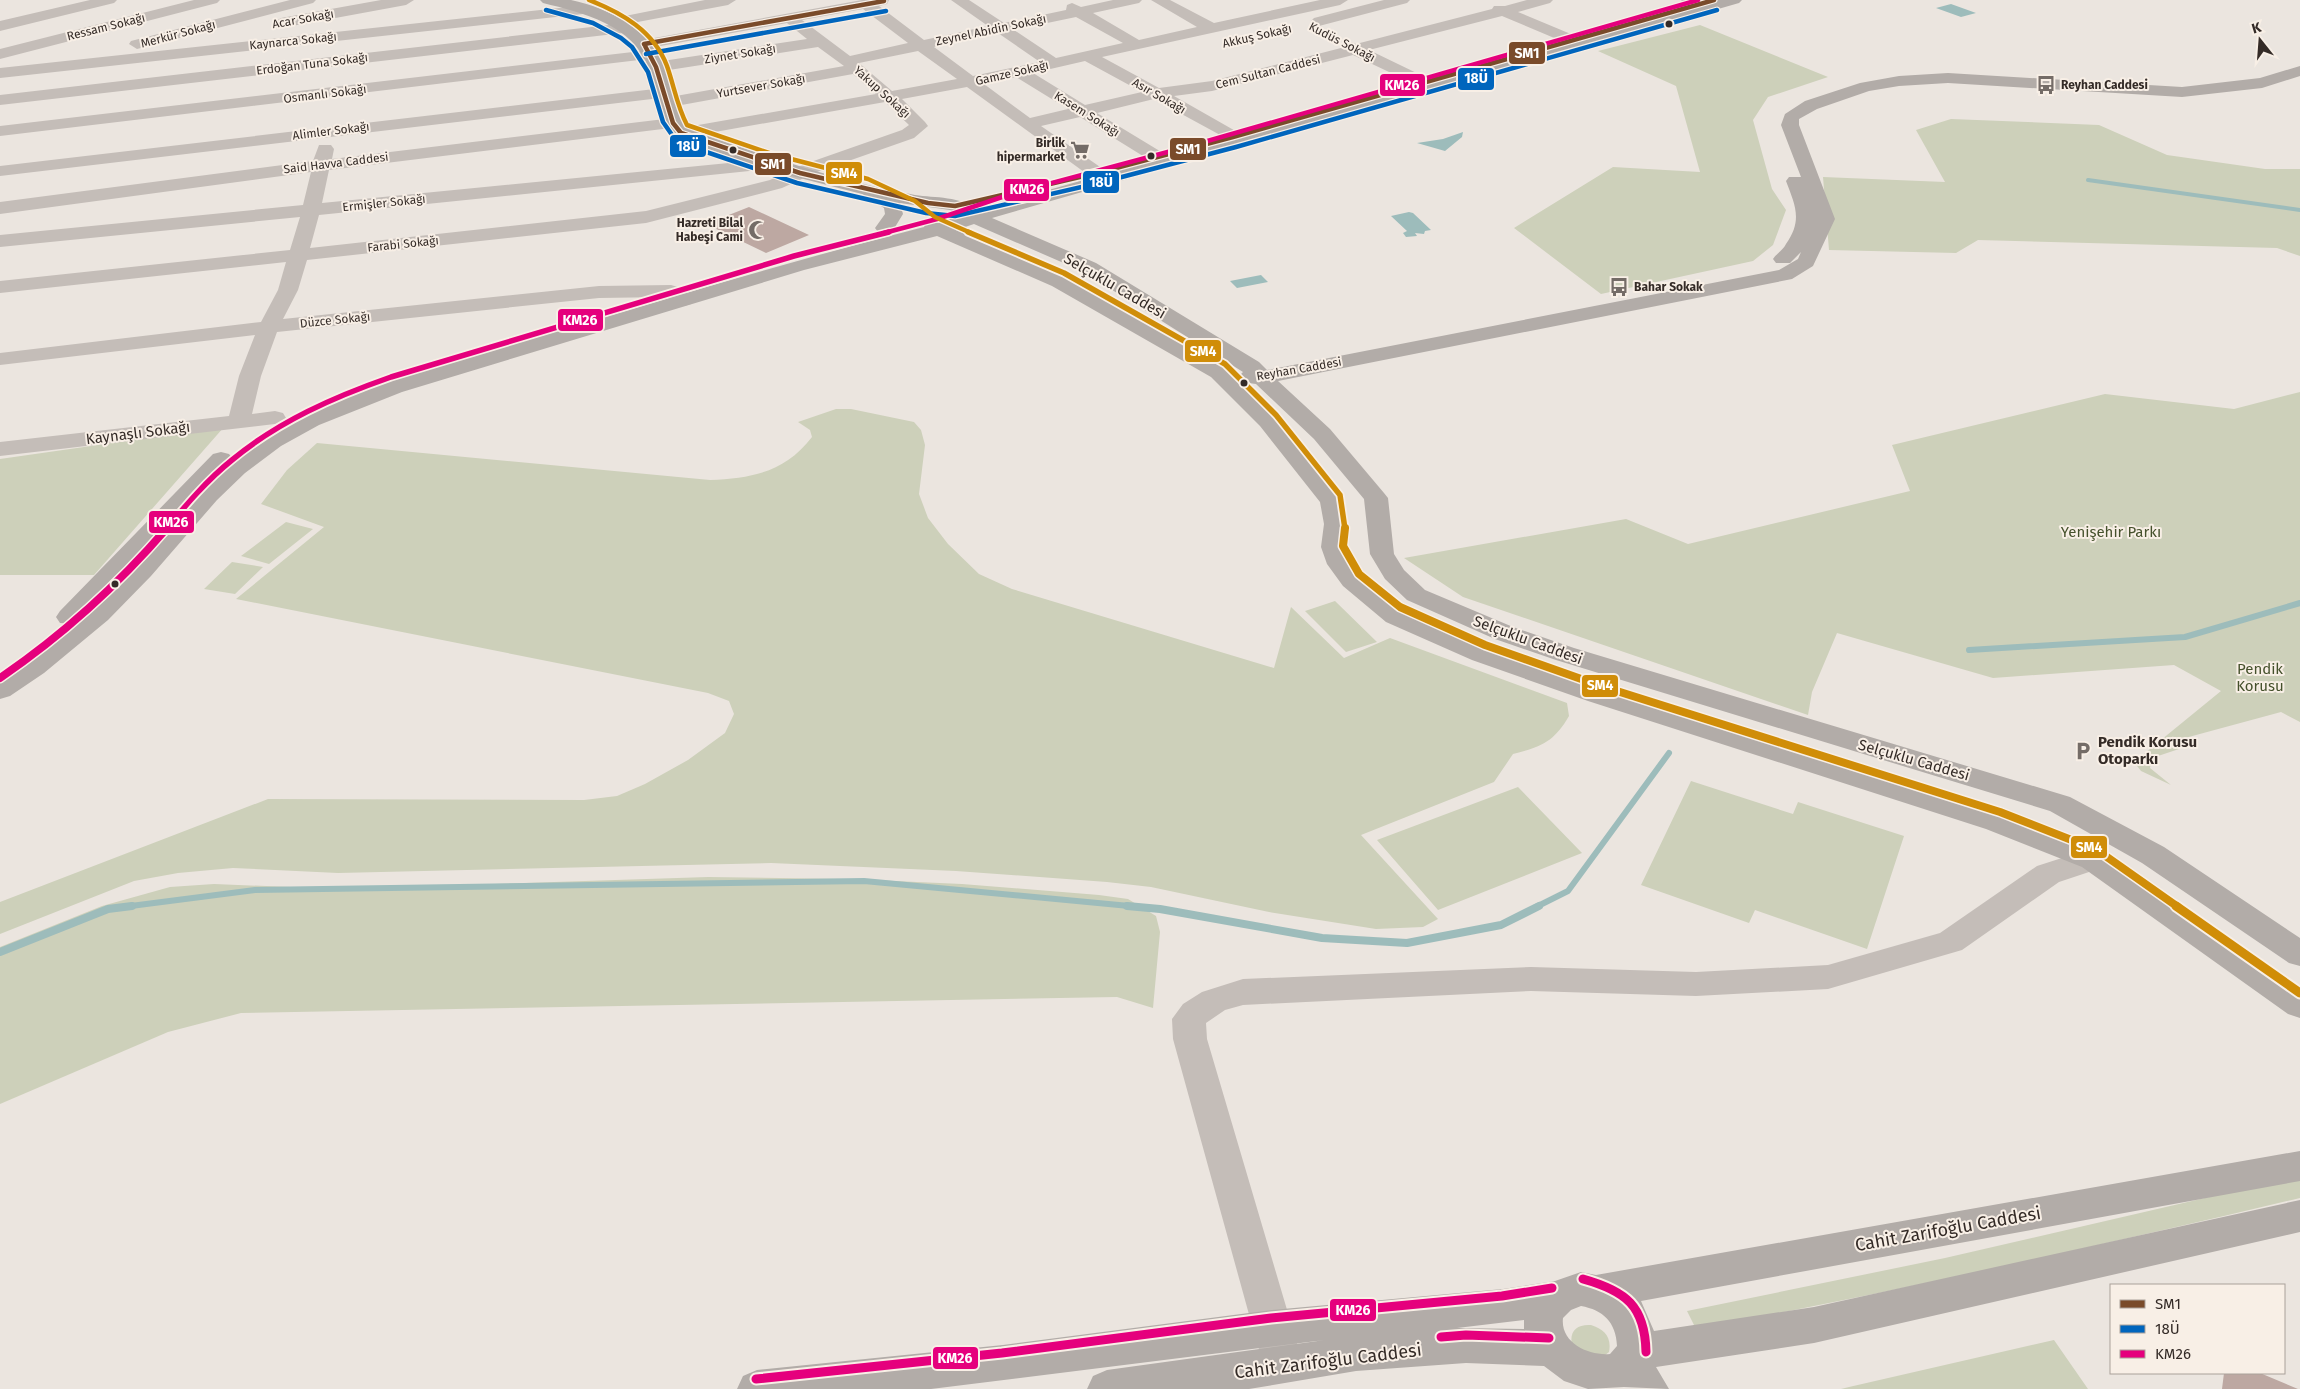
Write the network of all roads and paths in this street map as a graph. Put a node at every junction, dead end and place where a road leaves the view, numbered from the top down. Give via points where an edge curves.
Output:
1 (109, 0) edge
2 (212, 0) edge
3 (308, 0) edge
4 (406, 0) edge
5 (548, 0) edge
6 (728, 0) edge
7 (886, 0) edge
8 (959, 0) edge
9 (1058, 0) edge
10 (1134, 0) edge
11 (1159, 0) edge
12 (1261, 0) edge
13 (1340, 0) edge
14 (1402, 0) edge
15 (1477, 0) edge
16 (1545, 0) edge
17 (1734, 0) edge
18 (1701, 1) edge
19 (866, 4) junction
20 (589, 5) edge
21 (1506, 11) junction
22 (1078, 12) junction
23 (1284, 12) junction
24 (790, 18) junction
25 (232, 19) junction
26 (1306, 24) junction
27 (619, 25) junction
28 (0, 26) edge
29 (1002, 28) junction
30 (1211, 28) junction
31 (328, 38) junction
32 (823, 41) junction
33 (1579, 42) junction
34 (922, 45) junction
35 (1137, 45) junction
36 (1355, 50) junction
37 (0, 54) edge
38 (650, 55) junction
39 (1086, 56) junction
40 (2300, 59) edge
41 (326, 62) junction
42 (1053, 63) junction
43 (852, 64) junction
44 (1129, 64) dead end
45 (1110, 67) junction
46 (49, 68) junction
47 (1018, 71) junction
48 (2300, 71) edge
49 (0, 73) edge
50 (970, 82) junction
51 (1423, 83) junction
52 (2200, 86) junction
53 (324, 94) junction
54 (1154, 94) junction
55 (664, 98) junction
56 (891, 98) junction
57 (0, 100) edge
58 (1082, 112) junction
59 (1027, 124) junction
60 (677, 128) junction
61 (0, 131) edge
62 (327, 131) junction
63 (1233, 137) junction
64 (1157, 157) junction
65 (323, 164) junction
66 (769, 164) junction
67 (0, 171) edge
68 (800, 173) junction
69 (1097, 173) junction
70 (865, 189) junction
71 (955, 206) junction
72 (0, 208) edge
73 (311, 211) junction
74 (974, 217) junction
75 (1006, 219) junction
76 (930, 223) junction
77 (884, 228) junction
78 (0, 241) edge
79 (299, 255) junction
80 (0, 287) edge
81 (678, 296) junction
82 (269, 327) junction
83 (0, 359) edge
84 (1313, 367) junction
85 (1257, 372) junction
86 (1225, 378) junction
87 (1295, 408) junction
88 (275, 418) junction
89 (239, 422) junction
90 (0, 450) edge
91 (0, 671) edge
92 (0, 690) edge
93 (2093, 859) junction
94 (2300, 954) edge
95 (2300, 1005) edge
96 (2300, 1166) edge
97 (2300, 1216) edge
98 (1597, 1292) junction
99 (1554, 1298) junction
100 (1272, 1328) junction
101 (1285, 1366) junction
102 (1560, 1366) edge
103 (1638, 1368) edge
104 (756, 1389) edge
105 (1107, 1389) edge

1 - 28 street
2 - 37 street, Ressam Sokağı
3 - 25 street, Merkür Sokağı
4 - 25 street, Acar Sokağı via 253,28
5 - 20 main road
6 - 27 street, Erdoğan Tuna Sokağı
7 - 19 street
8 - 29 street
9 - 22 street
10 - 22 street, Zeynel Abidin Sokağı
11 - 30 street
12 - 23 street, Kudüs Sokağı
13 - 23 street, Gamze Sokağı
14 - 26 street, Akkuş Sokağı
15 - 21 street
16 - 21 street, Cem Sultan Caddesi
17 - 33 main road
18 - 33 main road
19 - 24 street
19 - 34 street
20 - 27 main road
20 - 31 street, Kaynarca Sokağı
21 - 33 street
21 - 36 street, Cem Sultan Caddesi
22 - 29 street, Zeynel Abidin Sokağı
22 - 35 street
23 - 26 street, Kudüs Sokağı
23 - 30 street, Gamze Sokağı
24 - 32 street, Yakup Sokağı
24 - 38 street
25 - 46 street, Merkür Sokağı
26 - 36 street, Kudüs Sokağı
27 - 38 main road
27 - 41 street, Erdoğan Tuna Sokağı
29 - 34 street, Zeynel Abidin Sokağı
29 - 42 street
30 - 35 street, Gamze Sokağı
31 - 41 street
31 - 46 street, Kaynarca Sokağı
32 - 38 street, Ziynet Sokağı
32 - 43 street, Yakup Sokağı
33 - 51 main road
33 - 75 main road
34 - 43 street, Zeynel Abidin Sokağı
34 - 50 street
35 - 39 street, Gamze Sokağı
36 - 51 street, Kudüs Sokağı
36 - 54 street, Cem Sultan Caddesi via 1212,86
38 - 53 street, Osmanlı Sokağı
38 - 55 main road
39 - 42 street, Gamze Sokağı
39 - 45 street, Asır Sokağı
40 - 52 main road, Reyhan Caddesi via 2262,74
41 - 53 street
41 - 57 street, Erdoğan Tuna Sokağı
42 - 47 street, Gamze Sokağı
43 - 55 street, Yurtsever Sokağı
43 - 56 street, Yakup Sokağı
44 - 45 street
45 - 54 street, Asır Sokağı
46 - 49 street, Kaynarca Sokağı
47 - 50 street, Gamze Sokağı
47 - 58 street, Kasem Sokağı
48 - 52 main road, Reyhan Caddesi via 2262,82
50 - 56 street, Gamze Sokağı
50 - 59 street
51 - 63 main road
52 - 84 main road, Reyhan Caddesi via 2150,91 1948,78 1866,87 1811,105 1791,118 1790,126 1826,219 1806,262 1796,270 1769,279
52 - 85 main road, Reyhan Caddesi via 2153,86 1939,72 1861,80 1789,103 1772,120 1806,210 1796,244 1789,256 1779,262
53 - 61 street, Osmanlı Sokağı
53 - 62 street
54 - 58 street, Cem Sultan Caddesi
54 - 63 street, Asır Sokağı
55 - 60 main road
55 - 62 street, Alimler Sokağı
56 - 60 street, Gamze Sokağı
56 - 68 street, Yakup Sokağı via 918,124 917,128
58 - 59 street, Cem Sultan Caddesi
58 - 64 street, Kasem Sokağı
59 - 69 street
60 - 65 street, Said Havva Caddesi
60 - 66 main road
62 - 65 street
62 - 67 street, Alimler Sokağı
63 - 64 main road
64 - 69 main road
65 - 72 street, Said Havva Caddesi
65 - 73 street
66 - 68 main road
66 - 73 street, Ermişler Sokağı
68 - 70 main road
68 - 79 street, Farabi Sokağı via 776,184 646,217
69 - 71 main road
70 - 71 main road
70 - 76 main road, Selçuklu Caddesi via 890,199
70 - 77 main road via 893,206 894,214
71 - 74 main road, Selçuklu Caddesi
71 - 76 main road
73 - 78 street, Ermişler Sokağı
73 - 79 street
74 - 75 main road, Selçuklu Caddesi
74 - 76 main road
75 - 85 main road, Selçuklu Caddesi
76 - 77 main road
76 - 81 main road via 797,266
76 - 86 main road, Selçuklu Caddesi via 1059,282
77 - 81 main road
79 - 80 street, Farabi Sokağı
79 - 82 street via 288,290
81 - 82 street, Düzce Sokağı via 599,292
81 - 88 main road via 314,401
81 - 92 main road via 357,399 309,419 235,469 128,587 46,658
82 - 83 street, Düzce Sokağı
82 - 89 street via 250,376
84 - 85 main road, Reyhan Caddesi
84 - 87 main road via 1298,390
85 - 86 main road, Reyhan Caddesi
85 - 87 main road, Selçuklu Caddesi
86 - 93 main road, Selçuklu Caddesi via 1268,421 1332,501 1336,524 1333,547 1340,564 1352,581 1395,616 1482,654 1544,676 1997,822
87 - 94 main road, Selçuklu Caddesi via 1376,498 1382,554 1394,574 1416,595 1504,633 1573,657 2060,804 2136,844
88 - 89 street, Kaynaşlı Sokağı
88 - 91 main road via 211,468 66,620
89 - 90 street, Kaynaşlı Sokağı
93 - 95 main road, Selçuklu Caddesi
93 - 100 street via 2048,874 1951,942 1828,977 1696,984 1531,979 1366,985 1243,992 1224,996 1202,1007 1189,1019 1190,1039
96 - 98 main road, Cahit Zarifoğlu Caddesi
97 - 103 main road via 1814,1325
98 - 99 main road via 1581,1289
98 - 103 main road via 1625,1309 1638,1338
99 - 100 main road via 1503,1306
99 - 102 main road via 1542,1321 1543,1335
100 - 101 street
100 - 104 main road
101 - 102 main road, Cahit Zarifoğlu Caddesi via 1356,1353 1466,1345
101 - 105 main road, Cahit Zarifoğlu Caddesi
102 - 103 main road via 1604,1375

